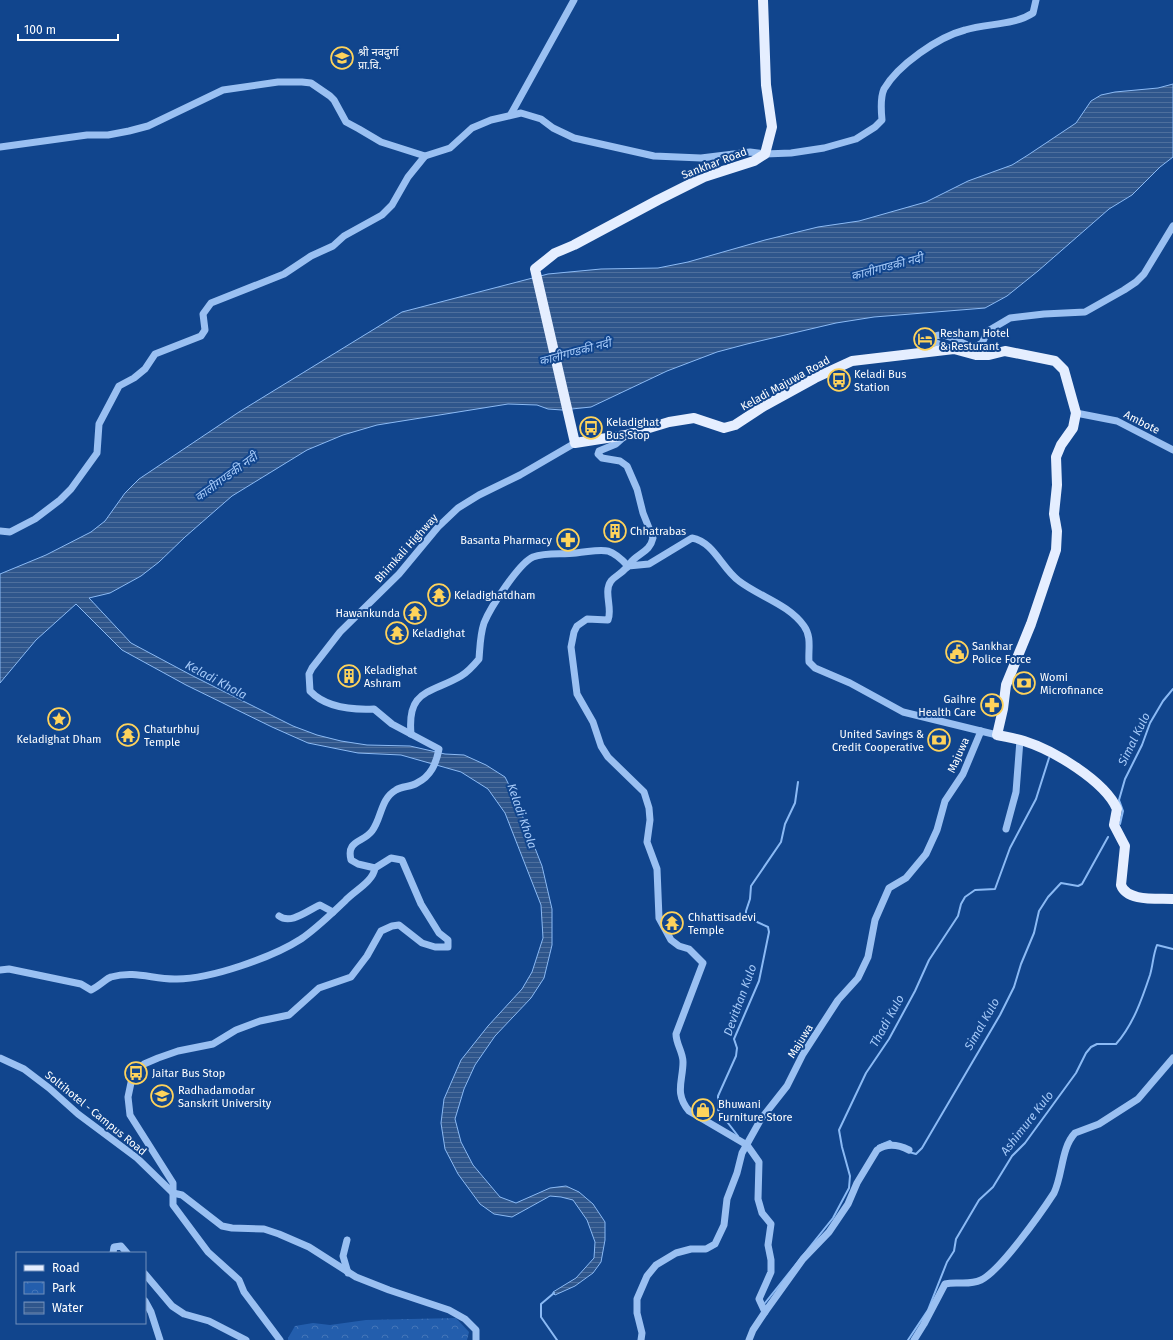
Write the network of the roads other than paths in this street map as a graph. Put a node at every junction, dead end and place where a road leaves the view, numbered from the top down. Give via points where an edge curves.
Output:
1 (574, 0) edge
2 (763, 0) edge
3 (1036, 0) edge
4 (511, 114) junction
5 (0, 147) edge
6 (765, 154) junction
7 (425, 156) junction
8 (1173, 226) edge
9 (954, 350) junction
10 (1076, 413) junction
11 (626, 435) junction
12 (575, 443) junction
13 (1173, 450) edge
14 (0, 531) edge
15 (628, 566) junction
16 (981, 731) junction
17 (411, 734) junction
18 (997, 735) junction
19 (1020, 740) junction
20 (1006, 829) dead end
21 (375, 868) junction
22 (1173, 898) edge
23 (333, 912) junction
24 (279, 916) dead end
25 (0, 970) edge
26 (0, 1058) edge
27 (1173, 1058) edge
28 (747, 1145) junction
29 (909, 1150) dead end
30 (173, 1193) junction
31 (347, 1240) dead end
32 (113, 1252) edge
33 (126, 1252) edge
34 (348, 1272) junction
35 (146, 1275) edge
36 (146, 1303) edge
37 (764, 1310) junction
38 (160, 1340) edge
39 (246, 1340) edge
40 (280, 1340) edge
41 (476, 1340) edge
42 (641, 1340) edge
43 (749, 1340) edge
44 (914, 1340) edge

1 - 4 street
2 - 6 main road via 766,85 772,127
3 - 6 street via 1033,13 1024,18 965,30 942,39 912,58 884,90 882,120 876,127 856,139 824,148
4 - 6 street via 521,112 541,119 574,138 654,156 701,158 750,152
4 - 7 street via 472,128 450,148
5 - 7 street via 129,131 148,126 222,90 278,82 302,82 310,83 330,96 346,122 359,130 381,142
6 - 12 main road, Sankhar Road via 754,161 704,177 555,253 535,269
7 - 14 street via 382,215 284,274 211,304 203,314 205,330 201,336 169,350 160,351 134,378 119,386 99,424 97,453 65,496 35,519 10,532
8 - 9 street via 1144,274 1098,306 1077,313 1010,318 988,331 982,343 975,347 950,336 937,336 931,339
9 - 10 main road, Keladi Majuwa Road via 976,355 1005,351 1055,362 1064,370
9 - 11 main road, Keladi Majuwa Road via 852,361 815,378 735,425 724,428 694,418 669,422
10 - 13 street, Ambote via 1117,421
10 - 18 main road via 1073,428 1056,457 1056,550 1032,624 1006,685
11 - 12 main road, Keladi Majuwa Road
11 - 15 street via 598,454 602,458 620,460 627,466 653,538 644,553 632,560
12 - 17 street, Bhimkali Highway via 458,508 438,527 399,574 340,632 312,668 309,674 310,691 325,703 358,710 374,709 383,718
15 - 16 street via 648,564 686,540 699,539 738,580 791,613 804,627 809,637 809,662 815,668 850,683 902,712
15 - 17 street via 613,551 605,550 545,554 532,558 513,576 484,622 479,659 462,675 416,699 411,711
15 - 28 street via 610,582 608,620 588,619 577,626 574,632 570,647 577,694 608,757 644,792 650,820 647,842 657,869 658,918 671,940 689,949 703,963 676,1034 683,1061 680,1085 682,1103 689,1111
16 - 18 street
16 - 28 street, Majuwa via 963,774 945,801 937,830 926,854 906,878 889,888 875,920 868,957 858,978 838,1000 803,1054 787,1086 760,1119
17 - 21 street, Bhimkali Highway via 439,750 434,768 417,783 396,790 384,803 372,832 352,846 349,852 351,860
18 - 19 main road
19 - 20 street via 1016,792
19 - 22 main road via 1039,747 1074,767 1100,786 1115,803 1118,813 1114,825 1125,846 1120,885 1122,890 1138,896
21 - 23 street via 369,880
21 - 30 street via 391,858 402,860 421,904 439,933 448,940 448,947 422,943 399,925 388,927 381,931 351,977 319,988 289,1015 260,1020 236,1030 213,1044 178,1051 144,1064 132,1078 128,1092 130,1114 168,1173 173,1183
23 - 24 street via 320,905 293,918 283,919
23 - 25 street via 301,939 276,952 215,974 177,980 138,974 109,977 100,987 91,990 81,984 8,969
26 - 30 street, Soltihotel - Campus Road via 24,1070 49,1088 78,1114 137,1158
27 - 44 street via 1138,1099 1099,1124 1075,1133 1066,1148 1054,1193 1002,1262 982,1280 963,1285 952,1282 945,1284
28 - 37 street via 759,1162 758,1199 762,1213 771,1224 768,1245 771,1272 759,1299
28 - 42 street, Majuwa via 727,1199 724,1225 715,1244 706,1249 676,1253 656,1265 647,1276 637,1299
29 - 37 street via 899,1145 877,1150 848,1204 829,1232 803,1259
30 - 34 street via 182,1195 222,1226 264,1229 279,1234 309,1247
30 - 40 street via 173,1205 179,1214 208,1252 239,1280 244,1292
31 - 34 street via 343,1256
32 - 33 street via 114,1247 118,1245
34 - 41 street via 466,1319 476,1330
35 - 39 street via 172,1306 184,1314 210,1320
36 - 38 street
37 - 43 street

